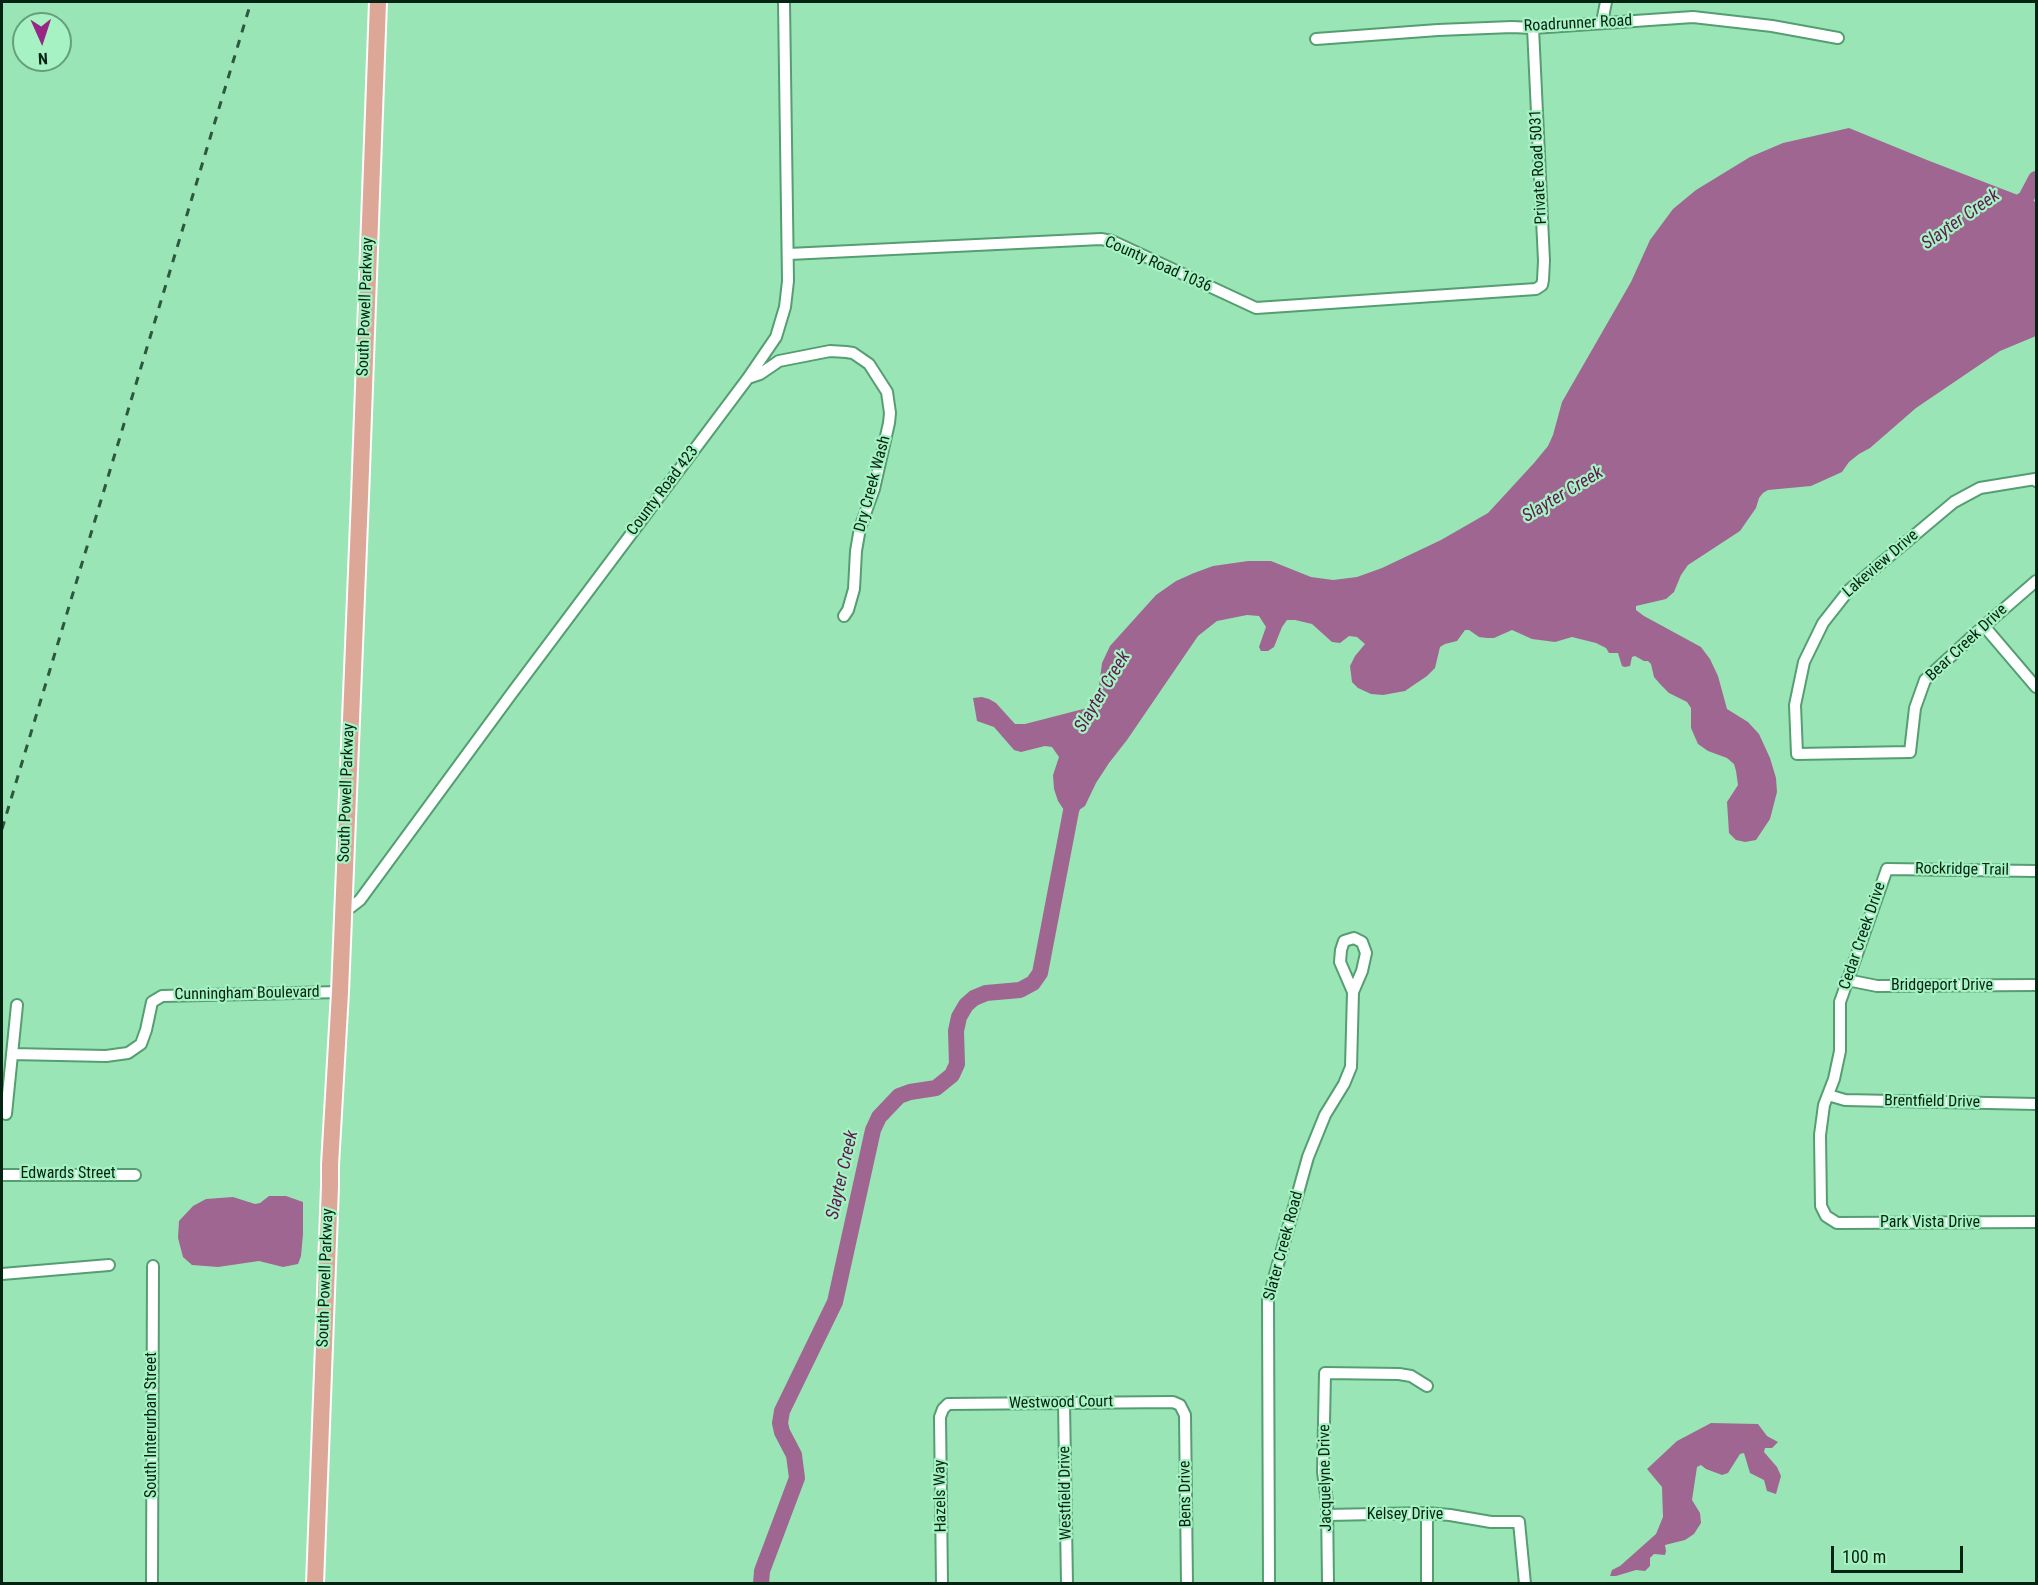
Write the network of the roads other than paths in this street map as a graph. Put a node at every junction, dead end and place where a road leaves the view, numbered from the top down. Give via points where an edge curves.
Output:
1 (378, 2) edge
2 (784, 2) edge
3 (1606, 2) edge
4 (1602, 22) junction
5 (1533, 28) junction
6 (1316, 39) dead end
7 (1838, 39) dead end
8 (789, 254) junction
9 (1523, 291) joint
10 (775, 338) junction
11 (793, 359) junction
12 (748, 378) junction
13 (2037, 481) edge
14 (2037, 581) edge
15 (844, 616) dead end
16 (1984, 626) junction
17 (2037, 687) edge
18 (1910, 752) joint
19 (1887, 869) joint
20 (2037, 871) edge
21 (342, 909) junction
22 (1847, 980) junction
23 (2037, 985) edge
24 (340, 992) junction
25 (1353, 992) dead end
26 (17, 1005) dead end
27 (12, 1054) junction
28 (1828, 1095) junction
29 (2037, 1104) edge
30 (6, 1114) dead end
31 (2, 1175) edge
32 (135, 1175) dead end
33 (1826, 1216) joint
34 (2037, 1222) edge
35 (109, 1265) dead end
36 (153, 1266) dead end
37 (2, 1274) edge
38 (1427, 1386) dead end
39 (1064, 1403) junction
40 (1180, 1405) joint
41 (943, 1409) joint
42 (1427, 1513) junction
43 (1327, 1515) junction
44 (152, 1584) edge
45 (315, 1584) edge
46 (942, 1584) edge
47 (1067, 1584) edge
48 (1187, 1584) edge
49 (1269, 1584) edge
50 (1328, 1584) edge
51 (1427, 1584) edge
52 (1525, 1584) edge

1 - 21 main road, South Powell Parkway
2 - 8 street, County Road 423
3 - 4 street
4 - 5 street, Roadrunner Road
4 - 7 street, Roadrunner Road via 1693,17
5 - 6 street, Roadrunner Road
5 - 9 street, Private Road 5031 via 1544,274 1539,288
8 - 9 street, County Road 1036 via 1101,239 1113,241 1256,308
8 - 10 street, County Road 423 via 787,294
10 - 11 street via 780,350
10 - 12 street, County Road 423
11 - 12 street, Dry Creek Wash via 774,363
11 - 15 street, Dry Creek Wash via 830,351 853,353 869,364 889,399 889,423 874,489 860,528 854,589
12 - 21 street, County Road 423 via 360,900
13 - 18 street, Lakeview Drive via 1980,488 1954,502 1849,590 1823,623 1804,662 1795,705 1797,754
14 - 16 street, Bear Creek Drive
16 - 17 street
16 - 18 street, Bear Creek Drive via 1925,680 1915,708
19 - 20 street, Rockridge Trail
19 - 22 street, Cedar Creek Drive
21 - 24 main road, South Powell Parkway
22 - 23 street, Bridgeport Drive via 1877,986
22 - 28 street, Cedar Creek Drive via 1840,1002 1840,1051
24 - 27 street, Cunningham Boulevard via 162,996 152,1002 141,1044 128,1053
24 - 45 main road, South Powell Parkway
25 - 49 street, Slater Creek Road via 1351,1067 1314,1139 1268,1300
26 - 27 street
27 - 30 street
28 - 29 street, Brentfield Drive via 1845,1100
28 - 33 street, Cedar Creek Drive via 1820,1135 1821,1206
31 - 32 street, Edwards Street
33 - 34 street, Park Vista Drive via 1836,1223
35 - 37 street
36 - 44 street, South Interurban Street
38 - 43 street, Jacquelyne Drive via 1399,1374 1325,1373 1323,1472
39 - 40 street, Westwood Court
39 - 41 street, Westwood Court via 948,1404
39 - 47 street, Westfield Drive
40 - 48 street, Bens Drive via 1185,1415
41 - 46 street, Hazels Way
42 - 43 street, Kelsey Drive
42 - 51 street
42 - 52 street, Kelsey Drive via 1519,1522
43 - 50 street, Jacquelyne Drive

